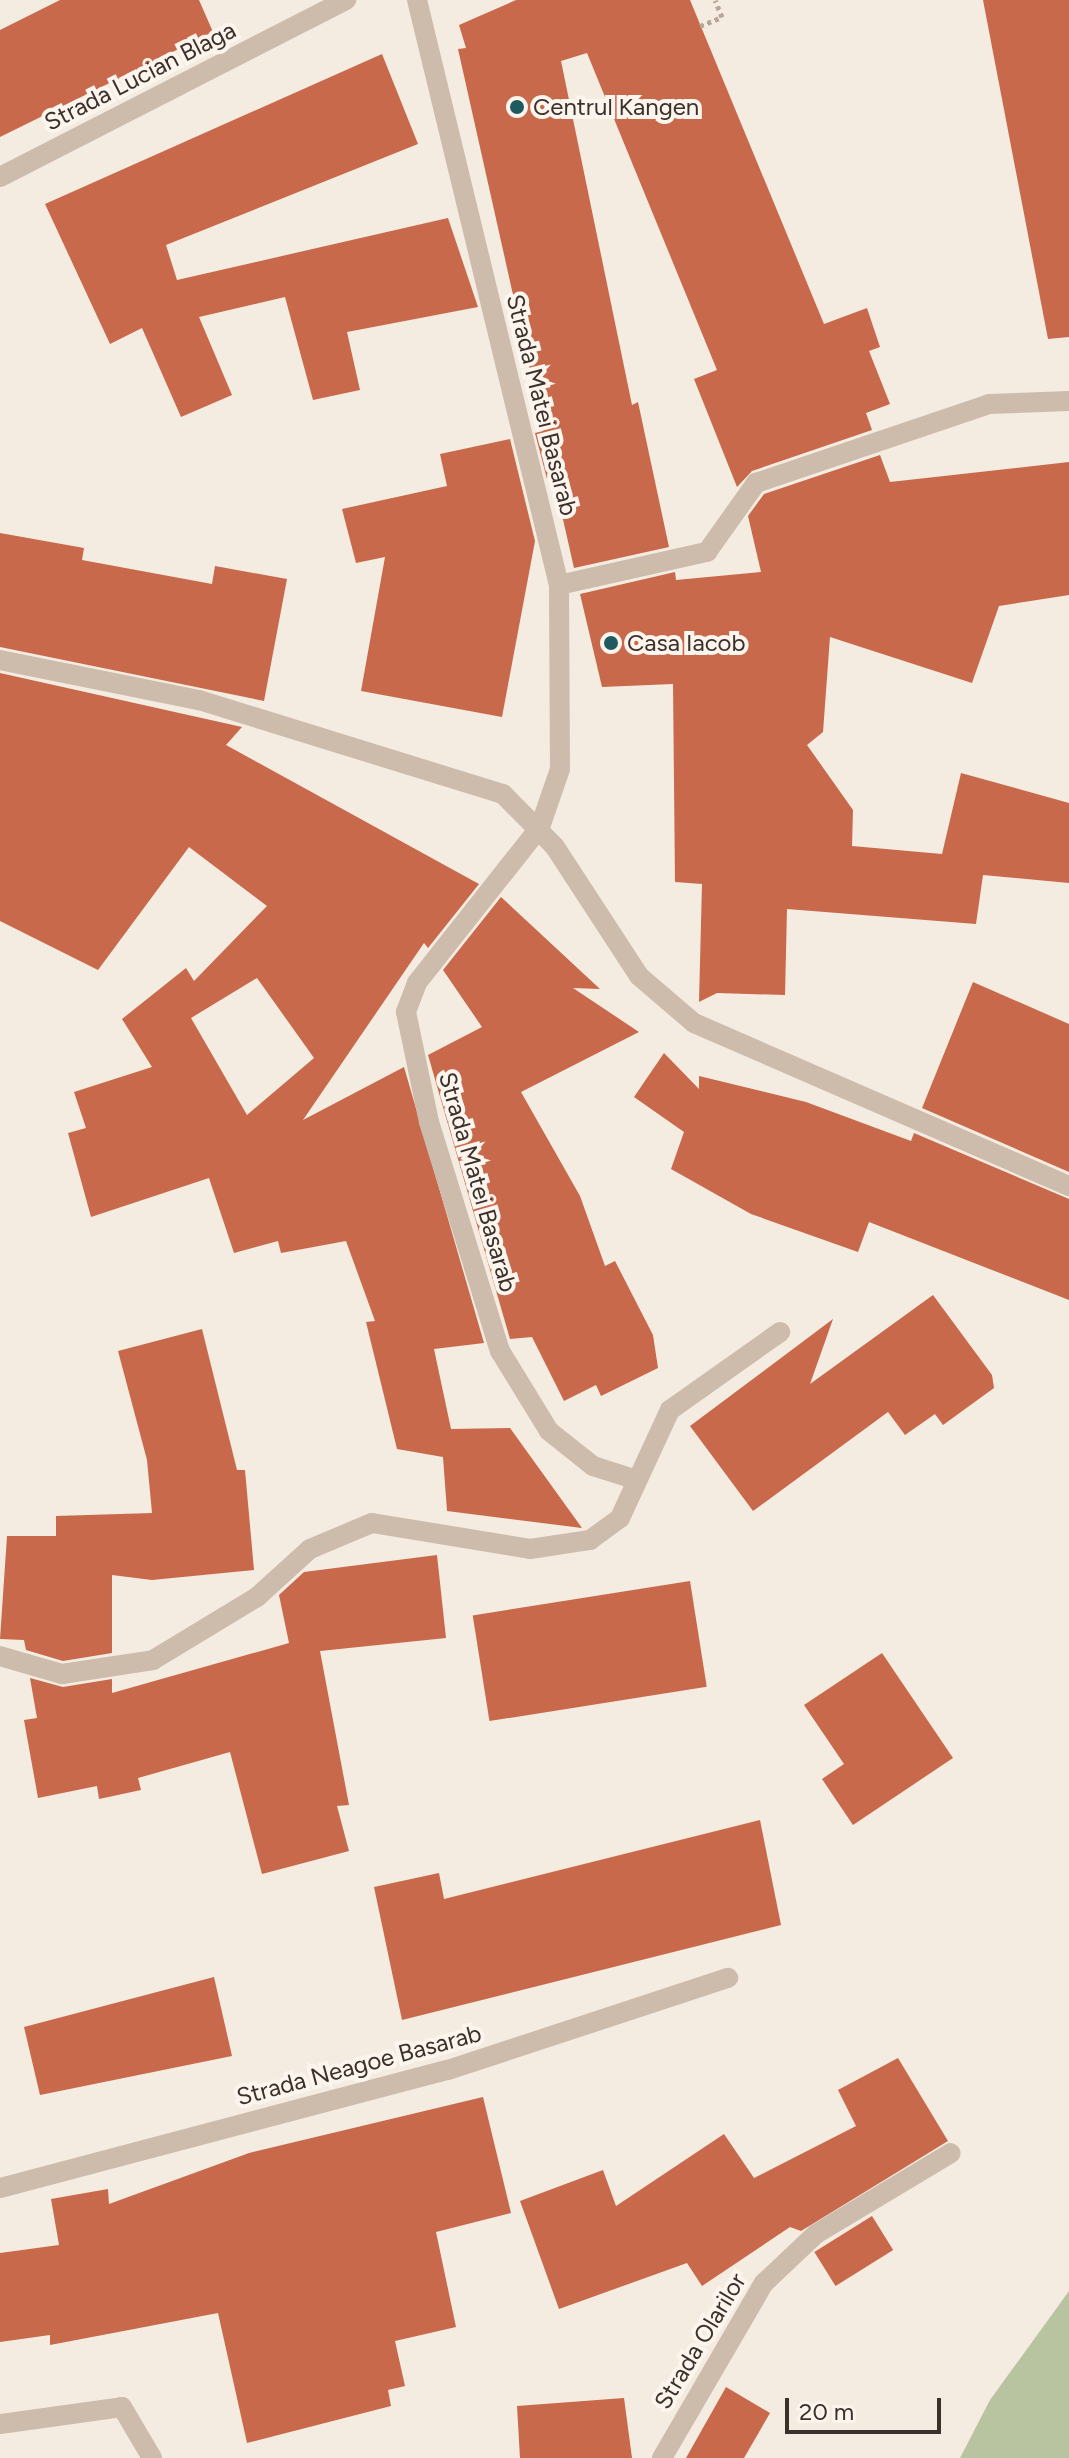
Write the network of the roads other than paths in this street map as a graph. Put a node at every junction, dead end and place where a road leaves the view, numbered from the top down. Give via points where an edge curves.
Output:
1 (346, 0) edge
2 (417, 0) edge
3 (0, 177) edge
4 (1069, 401) edge
5 (559, 585) junction
6 (0, 660) edge
7 (540, 827) junction
8 (1069, 1186) edge
9 (780, 1332) dead end
10 (637, 1480) junction
11 (0, 1656) edge
12 (728, 1978) dead end
13 (951, 2153) dead end
14 (0, 2188) edge
15 (0, 2424) edge
16 (152, 2458) edge
17 (662, 2458) edge

1 - 3 street, Strada Lucian Blaga
2 - 5 street, Strada Matei Basarab
4 - 5 street via 989,404 756,483 707,552
5 - 7 street, Strada Matei Basarab via 560,769
6 - 7 street via 199,700 443,771 503,794
7 - 8 street via 639,976 694,1023
7 - 10 street, Strada Matei Basarab via 417,983 406,1012 429,1122 500,1351 549,1431 593,1466
9 - 10 street via 670,1410
10 - 11 street via 620,1518 590,1540 530,1549 372,1523 310,1549 257,1597 153,1660 62,1674
12 - 14 street, Strada Neagoe Basarab via 448,2070
13 - 17 street, Strada Olarilor via 816,2234 764,2283
15 - 16 street via 122,2407

